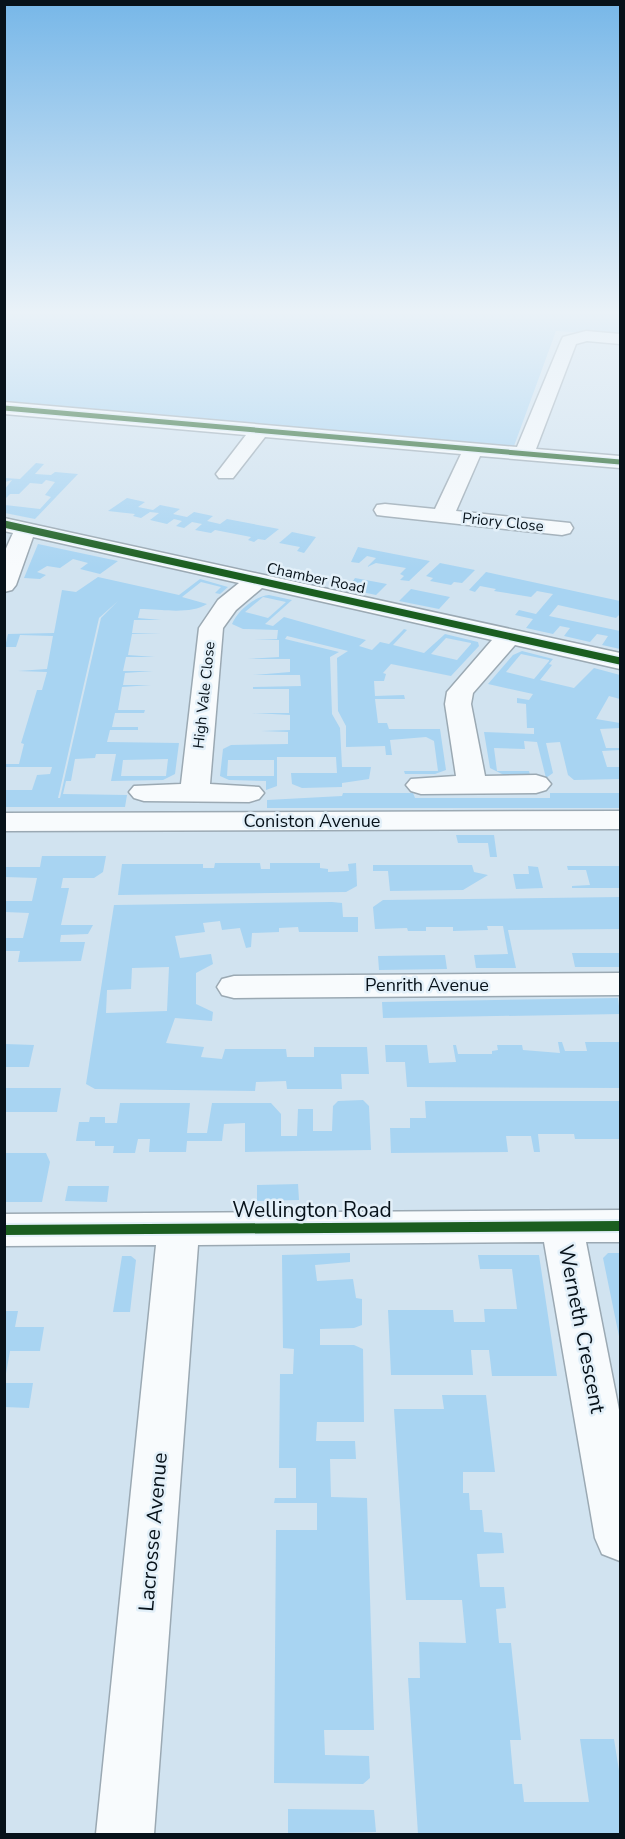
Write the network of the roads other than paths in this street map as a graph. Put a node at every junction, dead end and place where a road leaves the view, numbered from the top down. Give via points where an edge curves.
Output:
1 (547, 397) edge
2 (4, 408) edge
3 (260, 430) junction
4 (473, 449) junction
5 (524, 453) junction
6 (621, 462) edge
7 (226, 474) dead end
8 (385, 510) dead end
9 (443, 516) junction
10 (4, 524) edge
11 (562, 528) dead end
12 (30, 530) junction
13 (258, 580) junction
14 (4, 585) edge
15 (509, 636) junction
16 (621, 661) edge
17 (472, 784) junction
18 (536, 784) dead end
19 (421, 785) dead end
20 (144, 792) dead end
21 (195, 793) junction
22 (249, 793) dead end
23 (621, 820) edge
24 (4, 822) edge
25 (621, 984) edge
26 (234, 987) dead end
27 (562, 1226) junction
28 (621, 1226) edge
29 (178, 1229) junction
30 (4, 1230) edge
31 (621, 1538) edge
32 (125, 1834) edge

1 - 5 street
2 - 3 street
3 - 4 street
3 - 7 street
4 - 5 street
4 - 9 street, Priory Close
5 - 6 street
8 - 9 street, Priory Close
9 - 11 street, Priory Close
10 - 12 street, Chamber Road
12 - 13 street, Chamber Road
12 - 14 street via 23,534
13 - 15 street, Chamber Road
13 - 21 street, High Vale Close via 227,605 211,628
15 - 16 street, Chamber Road
15 - 17 street via 460,692 458,704
17 - 18 street
17 - 19 street
20 - 21 street
21 - 22 street
23 - 24 street, Coniston Avenue
25 - 26 street, Penrith Avenue
27 - 28 street, Wellington Road
27 - 29 street, Wellington Road
27 - 31 street, Werneth Crescent
29 - 30 street, Wellington Road
29 - 32 street, Lacrosse Avenue

